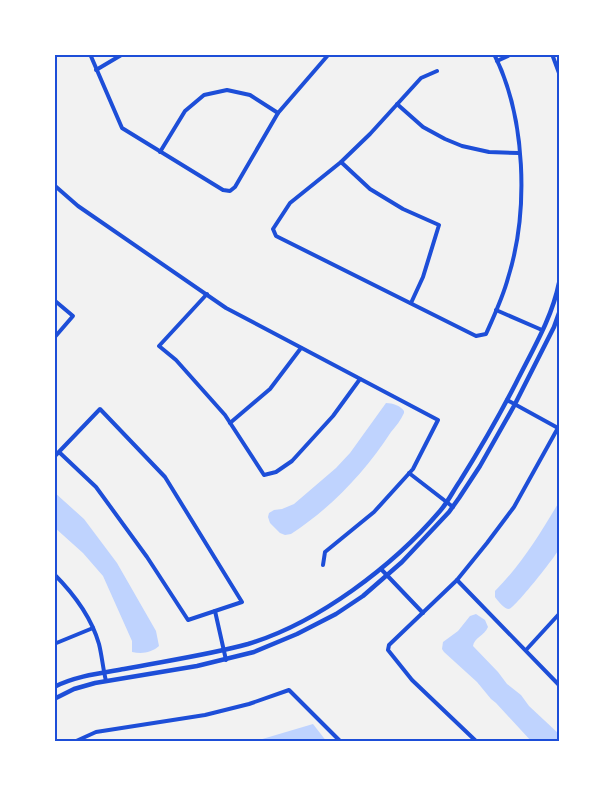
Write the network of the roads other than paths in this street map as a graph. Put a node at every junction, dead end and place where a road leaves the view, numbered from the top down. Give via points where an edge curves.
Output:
1 (90, 54) edge
2 (123, 54) edge
3 (329, 54) edge
4 (494, 54) edge
5 (512, 54) edge
6 (552, 54) edge
7 (497, 61) junction
8 (96, 70) junction
9 (437, 71) dead end
10 (559, 73) edge
11 (397, 105) junction
12 (278, 113) junction
13 (160, 152) junction
14 (519, 153) junction
15 (341, 162) junction
16 (54, 185) edge
17 (559, 283) edge
18 (207, 294) junction
19 (54, 300) edge
20 (411, 303) junction
21 (496, 310) junction
22 (559, 313) edge
23 (542, 330) junction
24 (54, 338) edge
25 (301, 348) junction
26 (360, 379) junction
27 (507, 400) junction
28 (514, 406) junction
29 (230, 423) junction
30 (559, 427) edge
31 (59, 452) junction
32 (54, 457) edge
33 (409, 473) junction
34 (446, 503) junction
35 (453, 507) junction
36 (323, 564) dead end
37 (381, 569) junction
38 (54, 574) edge
39 (387, 576) junction
40 (457, 580) junction
41 (215, 611) junction
42 (423, 612) junction
43 (559, 614) edge
44 (93, 628) junction
45 (54, 644) edge
46 (224, 650) junction
47 (526, 650) junction
48 (226, 660) junction
49 (104, 672) junction
50 (106, 681) junction
51 (559, 685) edge
52 (54, 687) edge
53 (54, 699) edge
54 (74, 742) edge
55 (341, 742) edge
56 (477, 742) edge

1 - 8 street
2 - 8 street
3 - 12 street
4 - 7 street
5 - 7 street
6 - 10 street
7 - 14 street via 516,121
8 - 13 street via 122,128
9 - 11 street via 421,78
11 - 14 street via 423,127 462,146
11 - 15 street
12 - 13 street via 250,94 227,90 204,95 185,111
12 - 13 street via 230,191
14 - 21 street via 520,223 508,279
15 - 20 street via 370,189 439,225
15 - 20 street via 290,203 273,229 276,236
16 - 18 street via 78,206
17 - 23 street
18 - 25 street
18 - 29 street via 159,346 176,360
19 - 24 street via 73,316
20 - 21 street via 477,336 486,334
21 - 23 street
22 - 28 street
23 - 27 street
25 - 26 street
25 - 29 street via 270,389
26 - 29 street via 333,416 292,461 276,472 264,475
26 - 33 street via 438,420
27 - 28 street
27 - 34 street
28 - 30 street
28 - 35 street
30 - 40 street via 510,513
31 - 32 street
31 - 41 street via 96,487 188,620
31 - 41 street via 100,409 165,477 242,602
33 - 34 street
33 - 36 street via 374,512 325,552
34 - 35 street
34 - 37 street
35 - 39 street
37 - 39 street
37 - 46 street via 331,605 293,626
38 - 44 street via 82,607
39 - 42 street
39 - 48 street via 336,614 254,652
40 - 42 street
40 - 47 street
41 - 46 street
42 - 56 street via 387,650 412,680
43 - 47 street
44 - 45 street
44 - 49 street
46 - 48 street
46 - 49 street
47 - 51 street
48 - 50 street
49 - 50 street
49 - 52 street
50 - 53 street
54 - 55 street via 96,732 205,715 289,690

